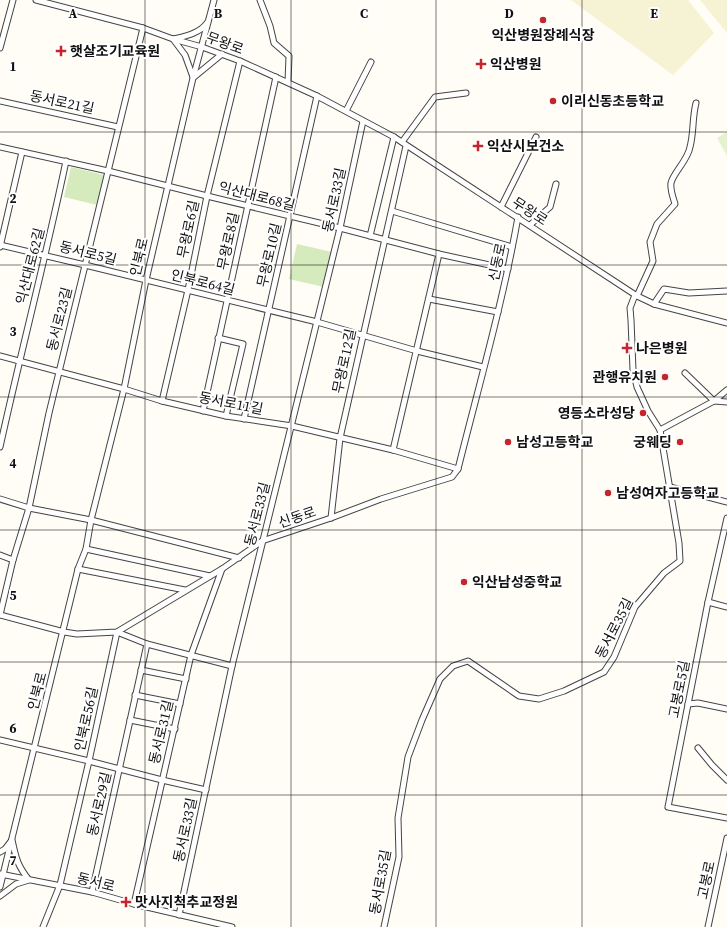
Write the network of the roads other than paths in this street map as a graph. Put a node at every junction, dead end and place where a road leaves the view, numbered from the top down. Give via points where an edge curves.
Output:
1 (13, 0) edge
2 (36, 0) edge
3 (214, 0) edge
4 (260, 0) edge
5 (210, 20) junction
6 (143, 28) junction
7 (173, 39) junction
8 (202, 47) junction
9 (0, 48) edge
10 (222, 54) junction
11 (240, 61) junction
12 (371, 62) dead end
13 (276, 77) junction
14 (193, 78) junction
15 (288, 82) junction
16 (466, 93) dead end
17 (317, 96) junction
18 (0, 101) edge
19 (696, 103) dead end
20 (346, 111) junction
21 (363, 121) junction
22 (118, 127) junction
23 (394, 137) junction
24 (536, 137) dead end
25 (402, 142) junction
26 (406, 146) junction
27 (0, 147) edge
28 (22, 152) junction
29 (66, 161) junction
30 (108, 171) junction
31 (556, 184) dead end
32 (169, 186) junction
33 (207, 196) junction
34 (248, 206) junction
35 (501, 207) junction
36 (392, 210) junction
37 (290, 217) junction
38 (518, 218) junction
39 (530, 225) junction
40 (340, 228) junction
41 (370, 236) junction
42 (385, 240) junction
43 (0, 246) edge
44 (512, 247) junction
45 (439, 254) junction
46 (46, 255) junction
47 (85, 264) junction
48 (508, 269) junction
49 (146, 280) junction
50 (188, 290) junction
51 (727, 291) edge
52 (636, 295) junction
53 (430, 299) junction
54 (227, 301) junction
55 (654, 304) junction
56 (269, 311) junction
57 (498, 312) junction
58 (318, 322) junction
59 (727, 323) edge
60 (362, 336) junction
61 (218, 338) junction
62 (417, 351) junction
63 (0, 356) edge
64 (19, 361) junction
65 (484, 366) junction
66 (59, 371) junction
67 (685, 373) dead end
68 (124, 389) junction
69 (727, 390) edge
70 (714, 401) junction
71 (162, 402) junction
72 (727, 402) edge
73 (202, 411) junction
74 (226, 416) junction
75 (244, 419) junction
76 (292, 426) junction
77 (660, 430) junction
78 (340, 438) junction
79 (0, 446) edge
80 (393, 450) junction
81 (458, 469) junction
82 (670, 487) junction
83 (0, 499) edge
84 (727, 502) edge
85 (29, 508) junction
86 (331, 518) junction
87 (727, 518) edge
88 (91, 520) junction
89 (262, 541) junction
90 (86, 549) junction
91 (0, 555) edge
92 (239, 558) junction
93 (14, 560) junction
94 (78, 569) junction
95 (222, 569) junction
96 (210, 576) junction
97 (185, 590) junction
98 (708, 602) junction
99 (727, 607) edge
100 (0, 615) edge
101 (64, 632) junction
102 (117, 632) junction
103 (147, 644) junction
104 (192, 655) junction
105 (232, 666) junction
106 (141, 670) junction
107 (186, 679) junction
108 (136, 695) junction
109 (180, 704) junction
110 (688, 704) junction
111 (727, 709) edge
112 (130, 720) junction
113 (174, 730) junction
114 (0, 740) edge
115 (698, 748) dead end
116 (35, 750) junction
117 (89, 761) junction
118 (119, 769) junction
119 (162, 780) junction
120 (727, 780) edge
121 (206, 790) junction
122 (727, 818) edge
123 (727, 838) edge
124 (12, 840) junction
125 (0, 852) edge
126 (2, 874) edge
127 (29, 880) junction
128 (60, 885) junction
129 (0, 887) edge
130 (92, 892) junction
131 (0, 896) edge
132 (134, 904) junction
133 (179, 915) junction
134 (43, 927) edge
135 (232, 927) edge
136 (384, 927) edge
137 (708, 927) edge

1 - 9 street
2 - 6 street, 무왕로
3 - 5 street, 인북로
4 - 15 street via 274,43 289,56
5 - 7 street via 203,29
5 - 8 street, 인북로
6 - 7 street, 무왕로
6 - 22 street, 동서로23길
7 - 8 street, 무왕로
7 - 14 street via 185,55
8 - 10 street, 무왕로
8 - 14 street, 인북로
10 - 11 street, 무왕로
10 - 14 street
11 - 13 street, 무왕로
11 - 33 street, 무왕로6길
12 - 20 street
13 - 15 street, 무왕로
13 - 34 street, 무왕로8길
14 - 32 street, 인북로
15 - 17 street, 무왕로
16 - 25 street via 435,97
17 - 20 street, 무왕로
17 - 37 street, 무왕로10길
18 - 22 street, 동서로21길
19 - 52 street, 동서로35길 via 690,147 671,181 675,204 657,224 650,242 653,261
20 - 21 street, 무왕로
21 - 23 street, 무왕로
21 - 40 street, 동서로33길
22 - 30 street, 동서로23길
23 - 25 street, 무왕로
23 - 41 street
24 - 35 street
25 - 26 street, 무왕로
26 - 35 street, 무왕로
26 - 36 street, 무왕로12길
27 - 28 street, 익산대로68길
28 - 29 street, 익산대로68길
28 - 43 street
29 - 30 street, 익산대로68길
29 - 46 street, 익산대로62길
30 - 32 street, 익산대로68길
30 - 47 street, 동서로23길
31 - 39 street via 550,207
32 - 33 street, 익산대로68길
32 - 49 street, 인북로
33 - 34 street, 익산대로68길
33 - 50 street, 무왕로6길
34 - 37 street, 익산대로68길
34 - 54 street, 무왕로8길
35 - 38 street, 무왕로
36 - 42 street, 무왕로12길
36 - 44 street
37 - 40 street, 익산대로68길
37 - 56 street, 무왕로10길
38 - 39 street, 무왕로
38 - 44 street, 신동로
39 - 52 street, 무왕로
40 - 41 street, 익산대로68길
40 - 58 street, 동서로33길
41 - 42 street, 익산대로68길
42 - 45 street, 익산대로68길
42 - 60 street, 무왕로12길
43 - 46 street, 동서로5길
44 - 48 street, 신동로
45 - 48 street, 익산대로68길
45 - 53 street
46 - 47 street, 동서로5길
46 - 64 street, 익산대로62길
47 - 49 street, 동서로5길
47 - 66 street, 동서로23길
48 - 57 street, 신동로
49 - 50 street, 인북로64길
49 - 68 street, 인북로
50 - 54 street, 인북로64길
50 - 71 street, 무왕로6길
51 - 55 street via 689,293 664,289
52 - 55 street, 무왕로
52 - 77 street, 동서로35길 via 630,308 633,370 637,388
53 - 57 street
53 - 62 street
54 - 56 street, 인북로64길
54 - 61 street, 무왕로8길
55 - 59 street, 무왕로
56 - 58 street, 인북로64길
56 - 75 street, 무왕로10길
57 - 65 street, 신동로
58 - 60 street, 인북로64길
58 - 76 street, 동서로33길
60 - 62 street, 인북로64길
60 - 78 street, 무왕로12길
61 - 73 street, 무왕로8길
61 - 74 street via 243,344
62 - 65 street, 인북로64길
62 - 80 street
63 - 64 street, 동서로11길
64 - 66 street, 동서로11길
64 - 79 street, 익산대로62길
65 - 81 street, 신동로
66 - 68 street, 동서로11길
66 - 85 street, 동서로23길
67 - 70 street
68 - 71 street, 동서로11길
68 - 88 street, 인북로
69 - 70 street
70 - 72 street
70 - 77 street
71 - 73 street, 동서로11길
73 - 74 street, 동서로11길
74 - 75 street, 동서로11길
75 - 76 street, 동서로11길
76 - 78 street, 동서로11길
76 - 89 street, 동서로33길
77 - 82 street, 동서로35길
78 - 80 street, 동서로11길
78 - 86 street, 무왕로12길
80 - 81 street, 동서로11길
81 - 86 street, 신동로 via 452,477
82 - 84 street
82 - 136 street, 동서로35길 via 680,561 664,573 635,607 614,658 604,672 564,691 539,699 519,696 468,661 453,666 440,679 408,758 398,818 399,857
83 - 85 street
85 - 88 street
85 - 93 street, 동서로23길
86 - 89 street, 신동로
87 - 98 street, 고봉로5길
88 - 90 street, 인북로
88 - 92 street
89 - 92 street, 신동로
89 - 105 street, 동서로33길
90 - 94 street, 인북로
90 - 96 street
91 - 93 street
92 - 95 street, 신동로
93 - 100 street, 동서로23길
94 - 97 street
94 - 101 street, 인북로
95 - 96 street, 신동로
95 - 104 street, 동서로31길
96 - 97 street, 신동로
97 - 102 street, 신동로
98 - 99 street
98 - 110 street, 고봉로5길
100 - 101 street, 신동로
101 - 102 street, 신동로
101 - 116 street, 인북로
102 - 103 street
102 - 117 street, 인북로56길
103 - 104 street
103 - 106 street, 동서로29길
104 - 105 street
104 - 107 street, 동서로31길
105 - 121 street, 동서로33길
106 - 107 street
106 - 108 street, 동서로29길
107 - 109 street, 동서로31길
108 - 109 street
108 - 112 street, 동서로29길
109 - 113 street, 동서로31길
110 - 111 street via 698,703
110 - 122 street, 고봉로5길 via 668,807
112 - 113 street
112 - 118 street, 동서로29길
113 - 119 street, 동서로31길
114 - 116 street
115 - 120 street
116 - 117 street
116 - 124 street, 인북로
117 - 118 street
117 - 128 street, 인북로56길
118 - 119 street
118 - 130 street, 동서로29길
119 - 121 street
119 - 132 street, 동서로31길
121 - 133 street, 동서로33길
123 - 137 street, 고봉로
124 - 125 street
124 - 126 street, 인북로
124 - 127 street via 17,862
126 - 127 street, 동서로
126 - 129 street, 인북로
127 - 128 street, 동서로
127 - 131 street via 16,884
128 - 130 street, 동서로
128 - 134 street, 인북로56길
130 - 132 street, 동서로
132 - 133 street, 동서로
133 - 135 street, 동서로

